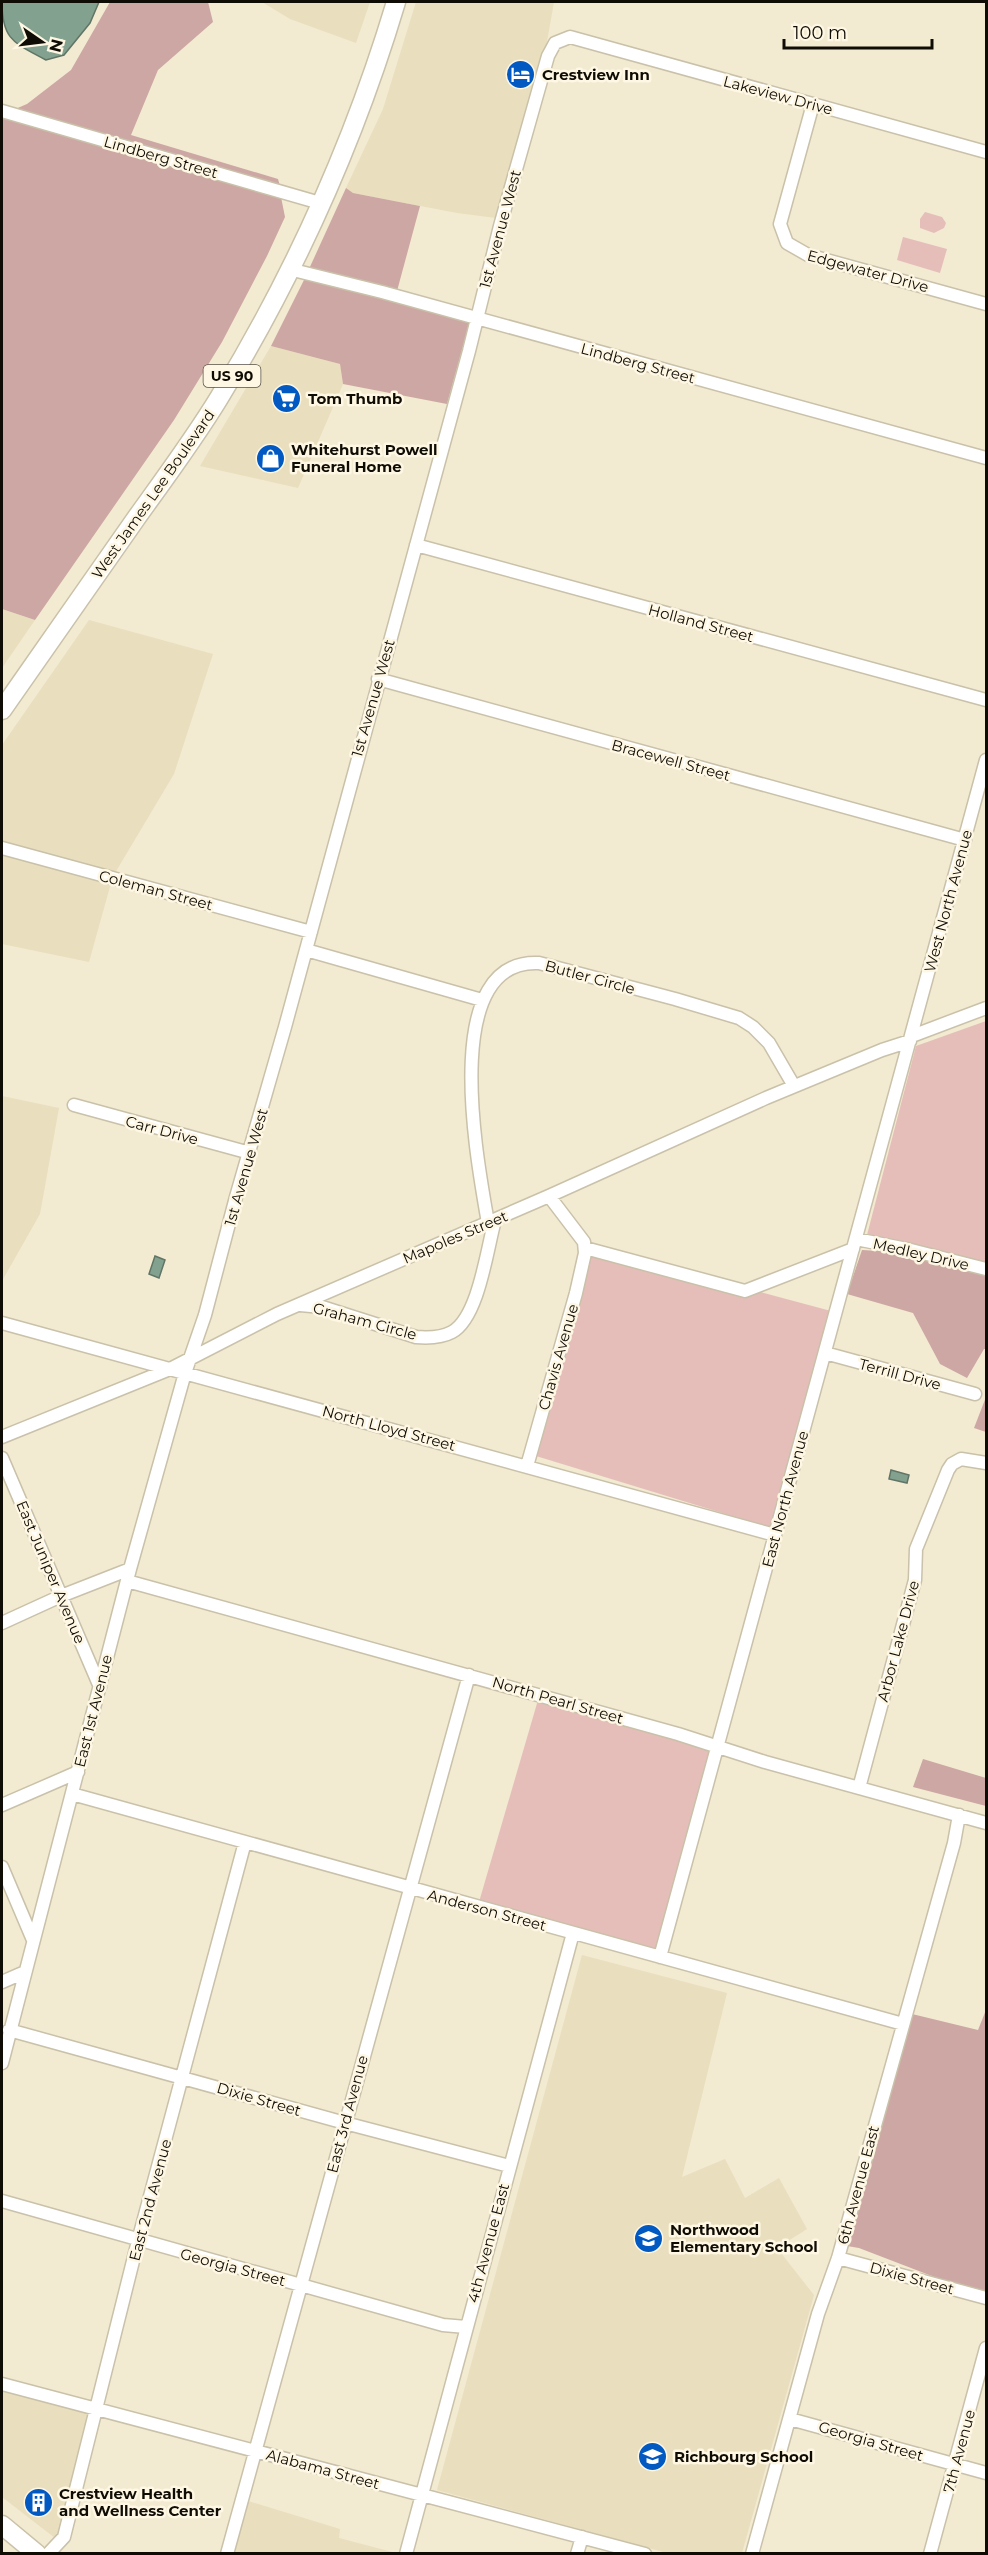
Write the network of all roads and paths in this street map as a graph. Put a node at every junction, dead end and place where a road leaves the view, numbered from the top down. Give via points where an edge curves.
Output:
1 (396, 2) edge
2 (565, 38) joint
3 (813, 104) junction
4 (2, 111) edge
5 (987, 152) edge
6 (320, 203) junction
7 (289, 269) junction
8 (987, 304) edge
9 (476, 318) junction
10 (987, 458) edge
11 (416, 545) junction
12 (378, 679) junction
13 (987, 700) edge
14 (2, 710) edge
15 (987, 760) edge
16 (965, 840) junction
17 (2, 848) edge
18 (311, 932) junction
19 (306, 950) junction
20 (482, 1000) junction
21 (987, 1008) edge
22 (911, 1039) junction
23 (794, 1086) junction
24 (74, 1105) dead end
25 (250, 1153) junction
26 (549, 1196) junction
27 (491, 1221) junction
28 (855, 1244) junction
29 (585, 1248) junction
30 (987, 1269) edge
31 (297, 1305) junction
32 (2, 1323) edge
33 (825, 1353) junction
34 (189, 1360) junction
35 (170, 1370) junction
36 (185, 1373) junction
37 (975, 1394) dead end
38 (2, 1437) edge
39 (2, 1458) edge
40 (987, 1463) edge
41 (527, 1466) junction
42 (775, 1535) junction
43 (129, 1575) junction
44 (61, 1596) junction
45 (2, 1623) edge
46 (469, 1675) junction
47 (100, 1687) junction
48 (718, 1746) junction
49 (78, 1772) junction
50 (859, 1788) junction
51 (72, 1794) junction
52 (2, 1804) edge
53 (959, 1815) junction
54 (987, 1823) edge
55 (245, 1842) junction
56 (2, 1867) edge
57 (410, 1888) junction
58 (573, 1933) junction
59 (33, 1940) junction
60 (660, 1957) junction
61 (25, 1972) junction
62 (2, 1982) edge
63 (903, 2024) junction
64 (9, 2030) junction
65 (2, 2063) edge
66 (182, 2077) junction
67 (345, 2123) junction
68 (509, 2166) junction
69 (2, 2201) edge
70 (138, 2241) junction
71 (838, 2258) junction
72 (301, 2286) junction
73 (987, 2298) edge
74 (466, 2327) junction
75 (987, 2348) edge
76 (2, 2384) edge
77 (98, 2409) junction
78 (790, 2419) junction
79 (256, 2451) junction
80 (955, 2465) junction
81 (987, 2473) edge
82 (422, 2495) junction
83 (2, 2525) edge
84 (582, 2537) junction
85 (37, 2553) edge
86 (48, 2553) edge
87 (227, 2553) edge
88 (406, 2553) edge
89 (577, 2553) edge
90 (645, 2553) edge
91 (752, 2553) edge
92 (930, 2553) edge

1 - 6 main road, West James Lee Boulevard / US 90
2 - 3 street, Lakeview Drive
2 - 9 street, 1st Avenue West via 555,43 548,56
3 - 5 street, Lakeview Drive
3 - 8 street, Edgewater Drive via 780,224 787,243 808,255
4 - 6 street, Lindberg Street
6 - 7 main road, West James Lee Boulevard / US 90
7 - 9 street, Lindberg Street
7 - 14 main road, West James Lee Boulevard / US 90 via 218,399
9 - 10 street, Lindberg Street
9 - 11 street, 1st Avenue West
11 - 12 street, 1st Avenue West
11 - 13 street, Holland Street
12 - 16 street, Bracewell Street
12 - 18 street, 1st Avenue West
15 - 16 street, West North Avenue
16 - 22 street, West North Avenue
17 - 18 street, Coleman Street
18 - 19 street, 1st Avenue West
19 - 20 street
19 - 25 street, 1st Avenue West
20 - 23 street, Butler Circle via 498,975 525,963 538,963 675,999 740,1018 753,1027 769,1043
20 - 27 street, Butler Circle via 472,1057 472,1098 477,1156
21 - 22 street, Mapoles Street
22 - 23 street, Mapoles Street
22 - 28 street, East North Avenue
23 - 26 street, Mapoles Street
24 - 25 street, Carr Drive
25 - 34 street, 1st Avenue West via 206,1315
26 - 27 street, Mapoles Street
26 - 29 street via 585,1242
27 - 31 street, Mapoles Street
27 - 31 street, Graham Circle via 471,1306 459,1328 450,1333 416,1337 322,1307
28 - 29 street via 745,1291
28 - 30 street, Medley Drive via 907,1249
28 - 33 street, East North Avenue
29 - 41 street, Chavis Avenue
31 - 34 street, Mapoles Street
32 - 35 street, North Lloyd Street
33 - 37 street, Terrill Drive
33 - 42 street, East North Avenue
34 - 35 street, Mapoles Street
34 - 36 street, East 1st Avenue
35 - 36 street, North Lloyd Street
35 - 38 street, Mapoles Street
36 - 41 street, North Lloyd Street
36 - 43 street, East 1st Avenue
39 - 44 street, East Juniper Avenue
40 - 50 street, Arbor Lake Drive via 961,1459 952,1464 930,1512 916,1548 915,1580
41 - 42 street, North Lloyd Street
42 - 48 street, East North Avenue
43 - 44 street
43 - 46 street, North Pearl Street
43 - 47 street, East 1st Avenue
44 - 45 street
44 - 47 street, East Juniper Avenue
46 - 48 street, North Pearl Street
46 - 57 street, East 3rd Avenue
47 - 49 street, East 1st Avenue
48 - 50 street, North Pearl Street
48 - 60 street, East North Avenue
49 - 51 street, East 1st Avenue
49 - 52 street
50 - 53 street, North Pearl Street
51 - 55 street, Anderson Street
51 - 59 street, East 1st Avenue
53 - 54 street, North Pearl Street
53 - 63 street, 6th Avenue East
55 - 57 street, Anderson Street
55 - 66 street, East 2nd Avenue
56 - 59 street
57 - 58 street, Anderson Street
57 - 67 street, East 3rd Avenue
58 - 60 street, Anderson Street
58 - 68 street, 4th Avenue East
59 - 61 street, East 1st Avenue
60 - 63 street, Anderson Street
61 - 62 street
61 - 64 street, East 1st Avenue
63 - 71 street, 6th Avenue East
64 - 65 street, East 1st Avenue
64 - 66 street, Dixie Street
66 - 67 street, Dixie Street
66 - 70 street, East 2nd Avenue
67 - 68 street, Dixie Street
67 - 72 street, East 3rd Avenue
68 - 74 street, 4th Avenue East
69 - 70 street, Georgia Street
70 - 72 street, Georgia Street
70 - 77 street, East 2nd Avenue
71 - 73 street, Dixie Street
71 - 78 street, 6th Avenue East
72 - 74 street, Georgia Street via 442,2325
72 - 79 street, East 3rd Avenue
74 - 82 street, 4th Avenue East
75 - 80 street, 7th Avenue
76 - 77 street, Alabama Street
77 - 79 street, Alabama Street
77 - 86 street, East 2nd Avenue via 64,2537
78 - 80 street, Georgia Street
78 - 91 street, 6th Avenue East
79 - 82 street, Alabama Street
79 - 87 street, East 3rd Avenue
80 - 81 street, Georgia Street
80 - 92 street, 7th Avenue
82 - 84 street, Alabama Street
82 - 88 street, 4th Avenue East
83 - 85 main road
84 - 89 street
84 - 90 street, Alabama Street

